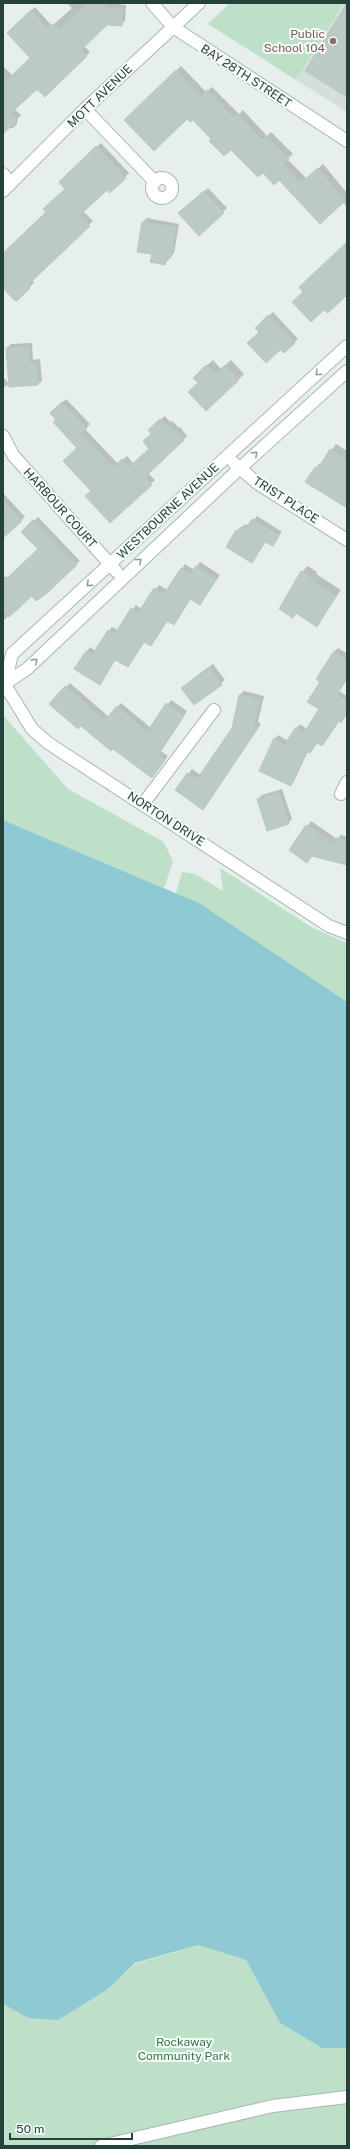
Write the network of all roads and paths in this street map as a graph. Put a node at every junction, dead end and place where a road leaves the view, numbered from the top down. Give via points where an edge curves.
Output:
1 (152, 3) edge
2 (199, 3) edge
3 (173, 27) junction
4 (85, 109) junction
5 (347, 141) edge
6 (155, 182) dead end
7 (6, 183) edge
8 (347, 346) edge
9 (347, 371) edge
10 (3, 436) edge
11 (228, 456) junction
12 (238, 468) junction
13 (347, 540) edge
14 (110, 565) junction
15 (122, 578) junction
16 (4, 685) edge
17 (214, 710) dead end
18 (347, 782) edge
19 (341, 794) dead end
20 (143, 804) junction
21 (347, 933) edge
22 (347, 2097) edge
23 (100, 2146) edge

1 - 3 street, BAY 28TH STREET
2 - 3 street, MOTT AVENUE
3 - 4 street, MOTT AVENUE
3 - 5 street, BAY 28TH STREET
4 - 6 street
4 - 7 street, MOTT AVENUE
8 -> 11 street, WESTBOURNE AVENUE
12 -> 9 street, WESTBOURNE AVENUE
10 - 14 street, HARBOUR COURT via 13,455
11 - 12 street, TRIST PLACE
11 - 14 street, WESTBOURNE AVENUE
12 - 13 street, TRIST PLACE via 257,483
15 -> 12 street, WESTBOURNE AVENUE
14 - 15 street, HARBOUR COURT
14 -> 16 street, WESTBOURNE AVENUE via 12,654
16 -> 15 street, WESTBOURNE AVENUE via 27,669
16 - 20 street, NORTON DRIVE via 32,729
17 - 20 street
18 - 19 street
20 - 21 street, NORTON DRIVE via 329,926
22 - 23 street via 273,2106

